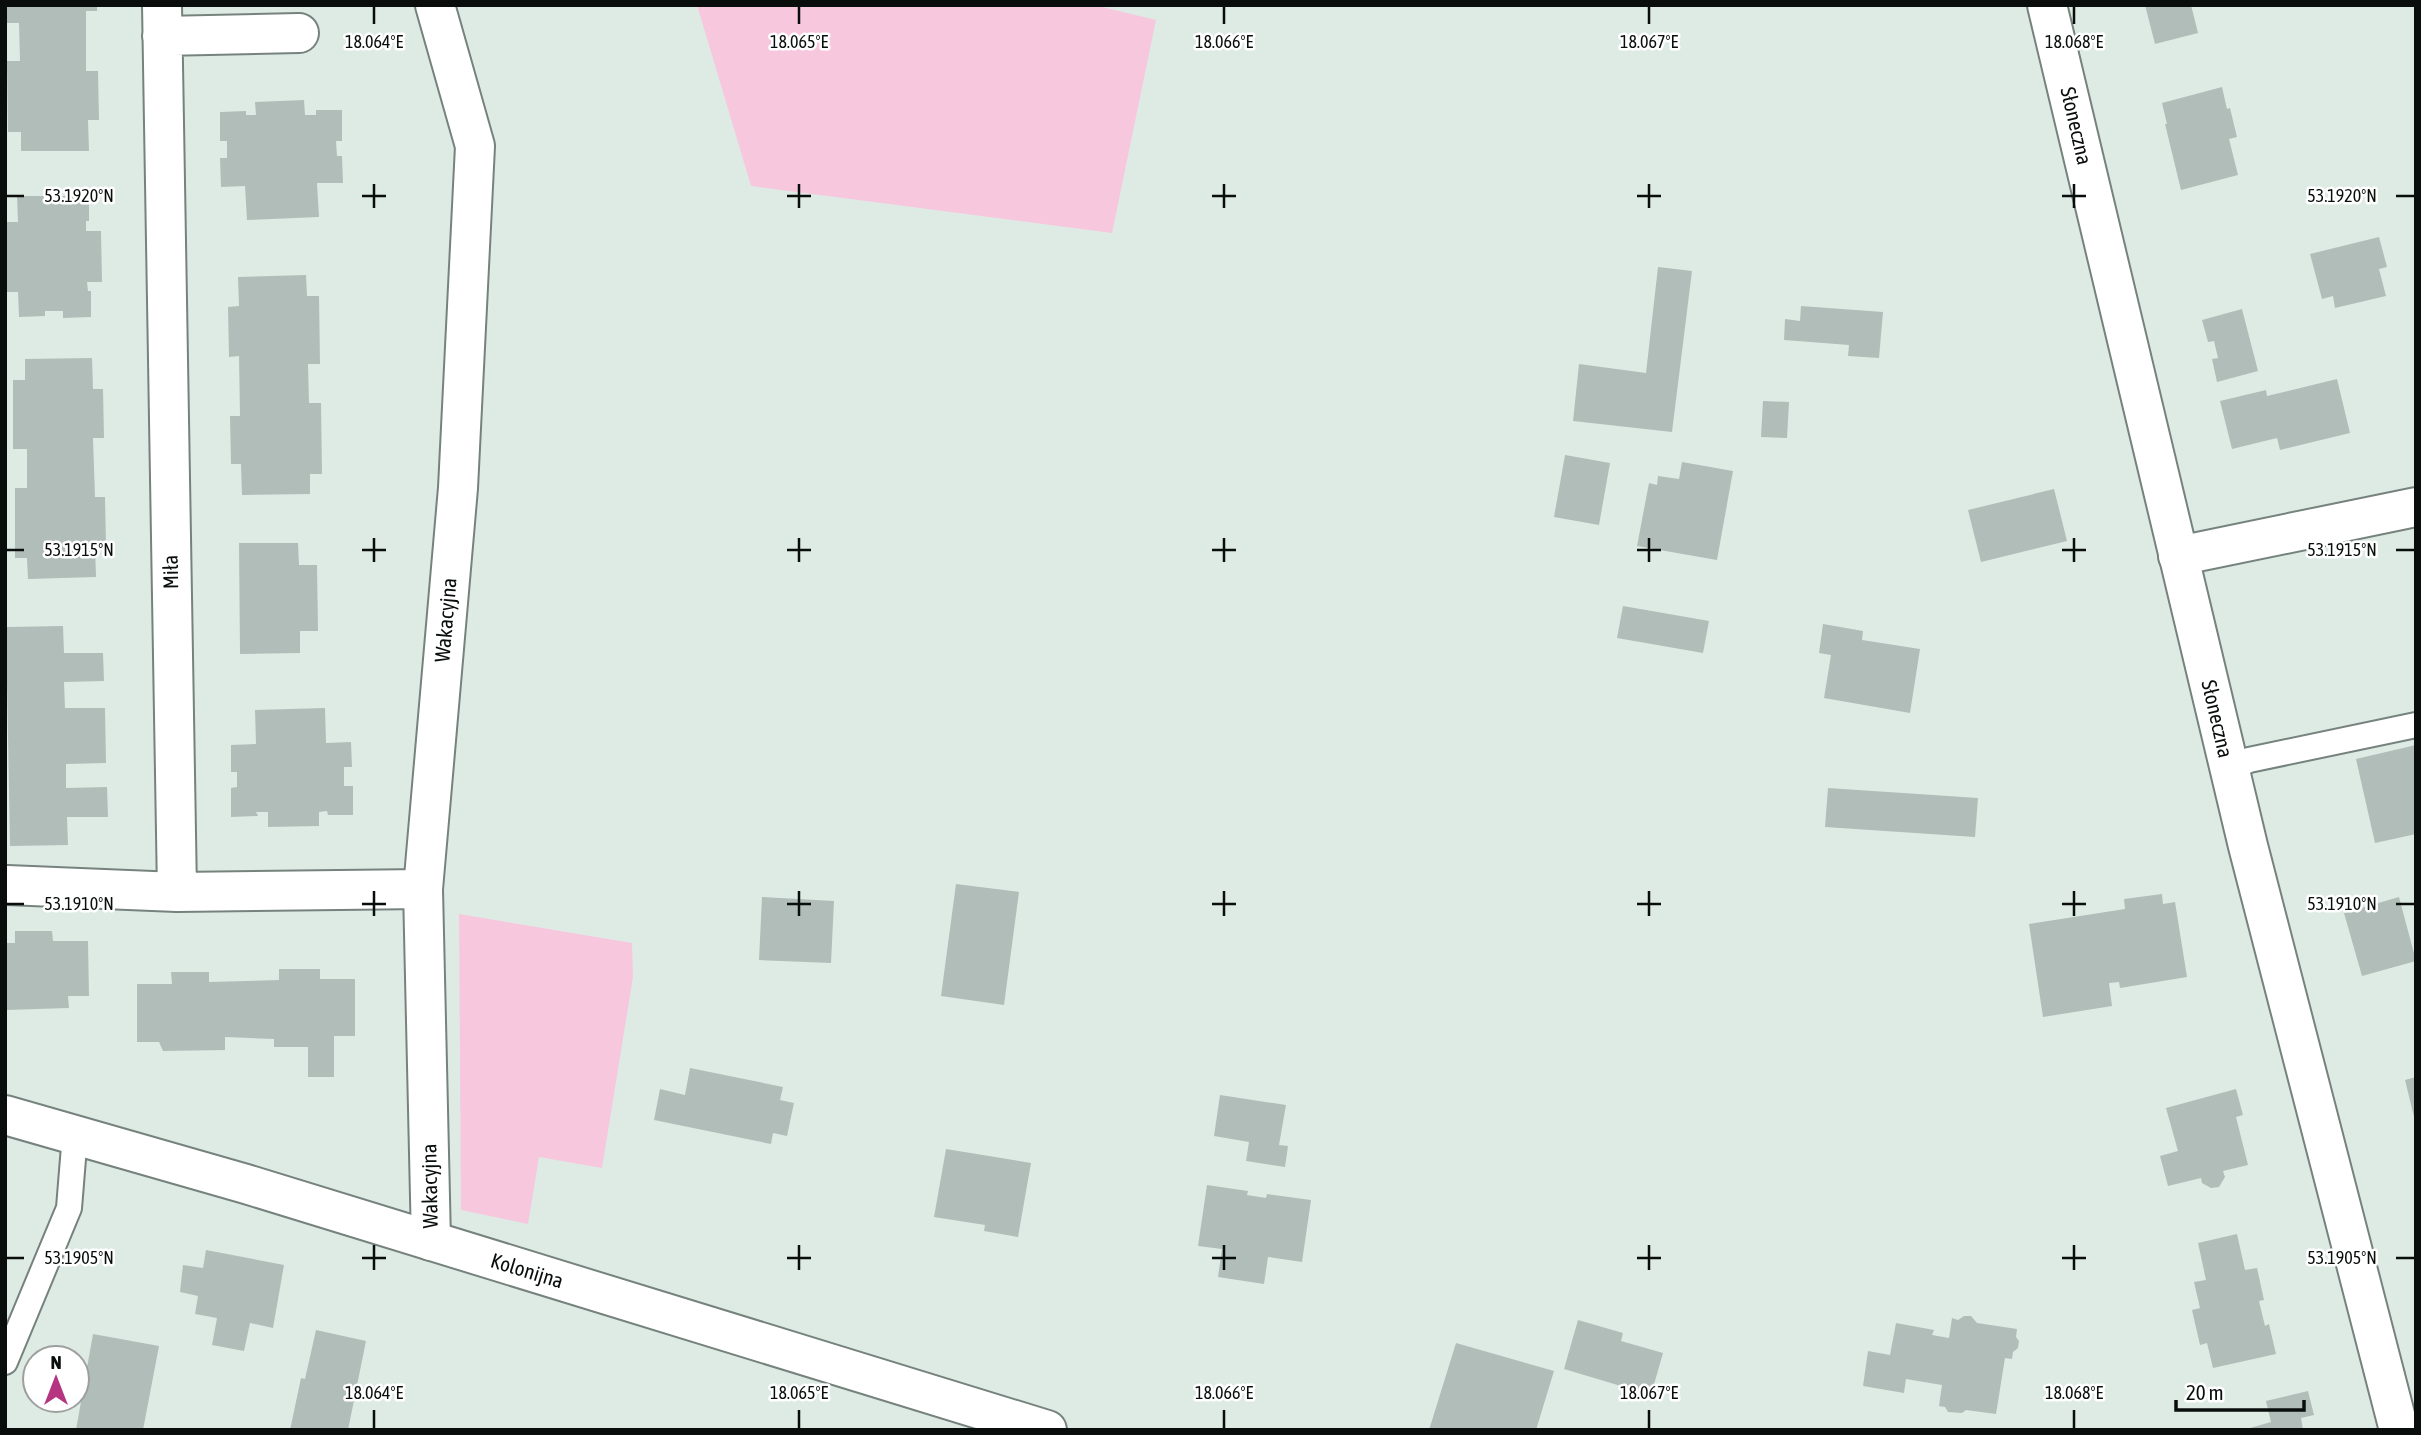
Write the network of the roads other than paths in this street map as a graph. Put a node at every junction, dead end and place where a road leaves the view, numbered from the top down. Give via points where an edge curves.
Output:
1 (435, 5) edge
2 (2047, 5) edge
3 (162, 21) edge
4 (299, 33) dead end
5 (2416, 507) edge
6 (2178, 556) junction
7 (2416, 725) edge
8 (2229, 769) junction
9 (6, 885) edge
10 (423, 889) junction
11 (177, 892) junction
12 (5, 1115) edge
13 (75, 1134) junction
14 (431, 1241) junction
15 (5, 1362) edge
16 (1047, 1430) edge
17 (2399, 1430) edge

1 - 10 street, Wakacyjna via 475,146 458,488
2 - 6 street, Słoneczna
3 - 4 street
3 - 11 street, Miła
5 - 6 street
6 - 8 street, Słoneczna
7 - 8 lane via 2249,760
8 - 17 street, Słoneczna
9 - 11 street
10 - 11 street
10 - 14 street, Wakacyjna
12 - 13 street, Kolonijna
13 - 14 street, Kolonijna
13 - 15 lane via 69,1208
14 - 16 street, Kolonijna

